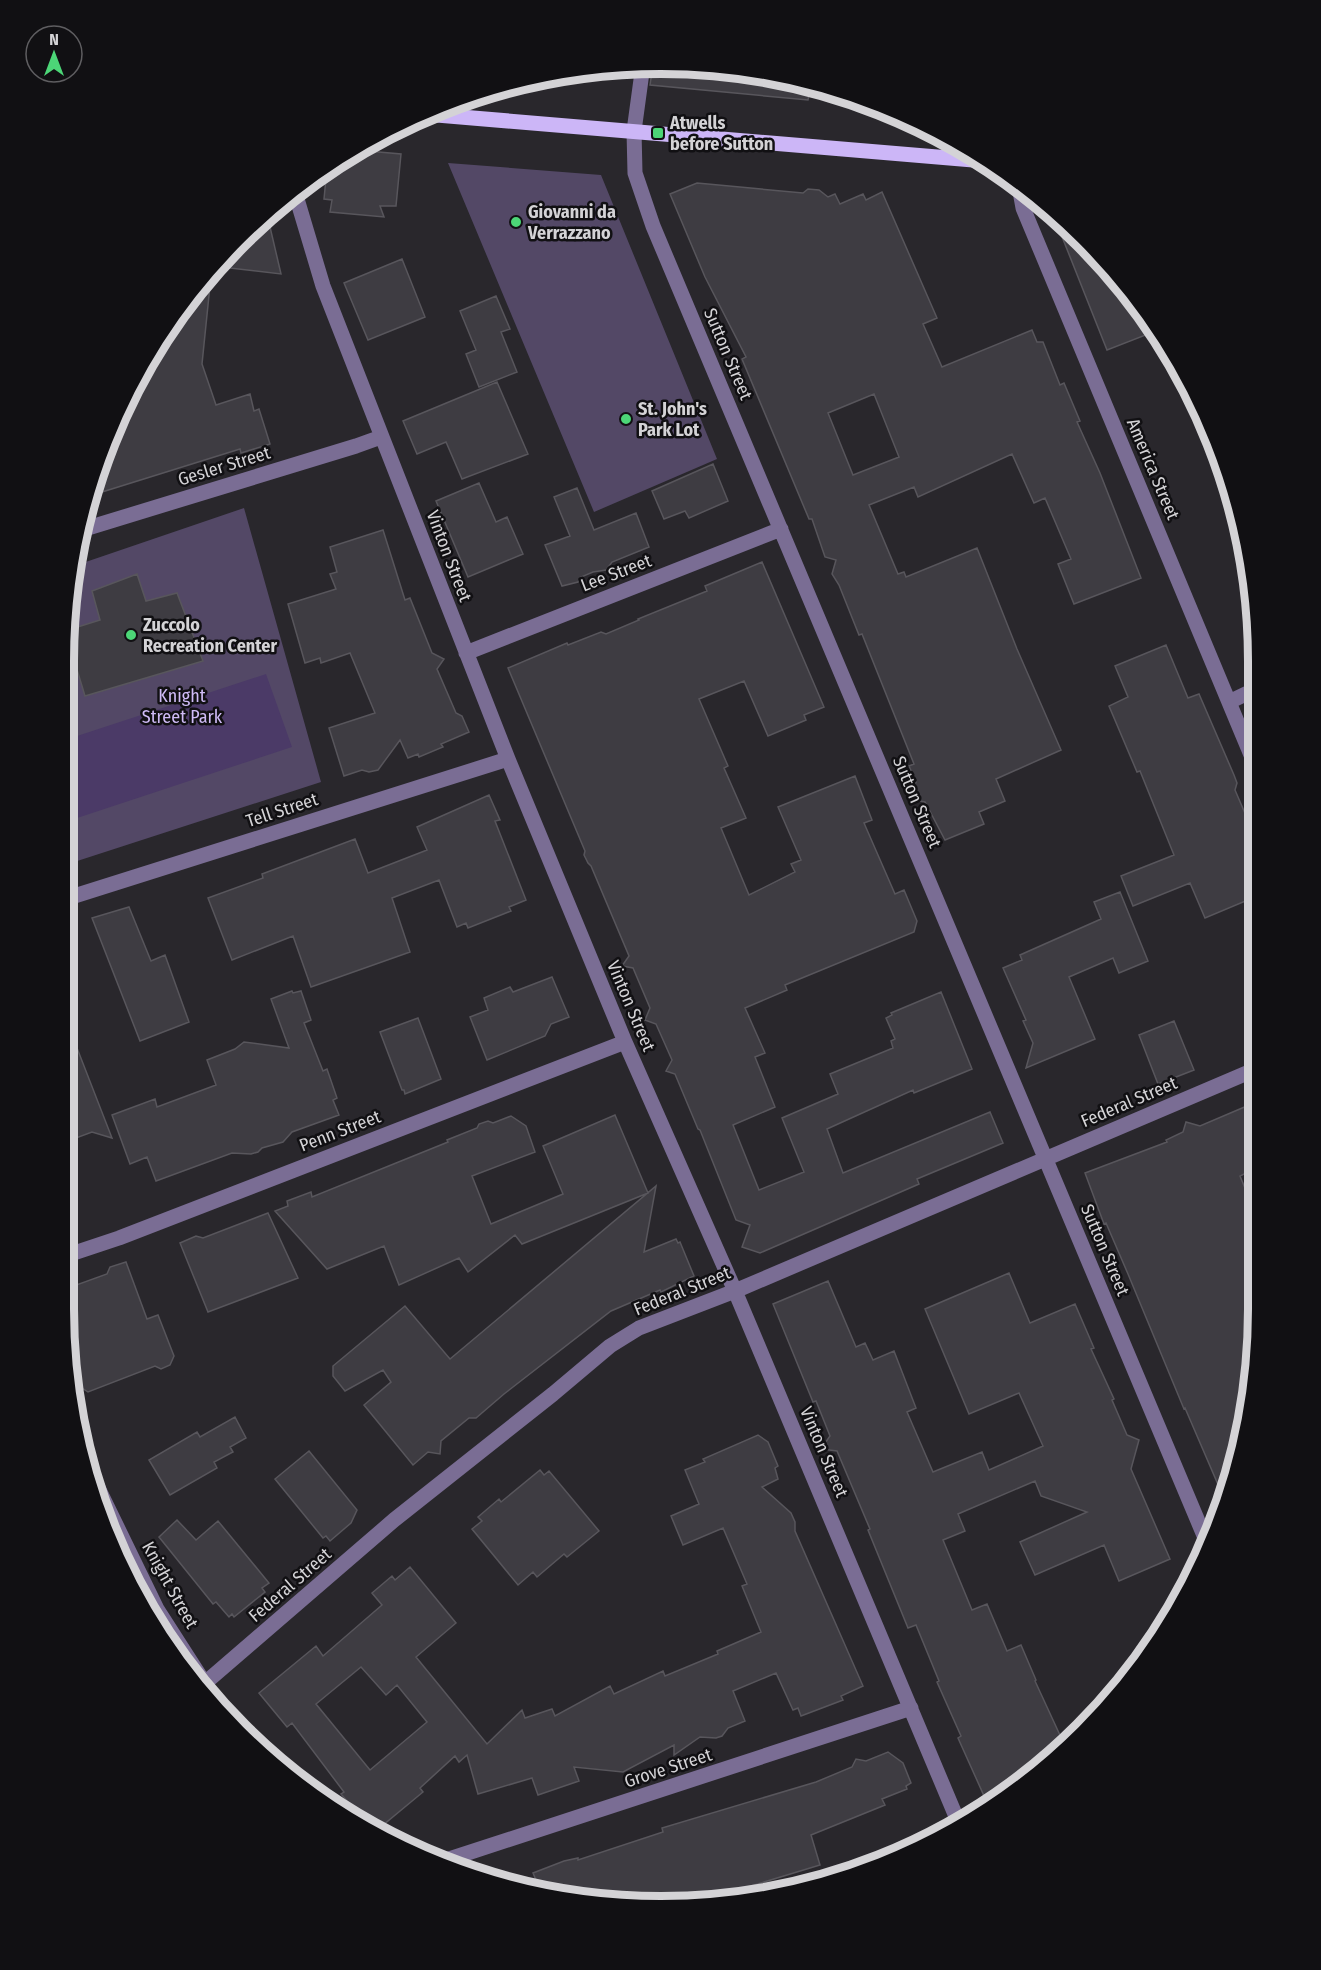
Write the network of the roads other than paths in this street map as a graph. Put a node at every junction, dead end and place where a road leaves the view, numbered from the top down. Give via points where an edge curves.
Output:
1 (642, 74) edge
2 (443, 115) edge
3 (634, 131) junction
4 (966, 159) edge
5 (1021, 197) edge
6 (297, 200) edge
7 (381, 437) junction
8 (90, 527) edge
9 (781, 529) junction
10 (466, 653) junction
11 (1248, 693) edge
12 (1229, 702) junction
13 (1248, 748) edge
14 (508, 759) junction
15 (74, 896) edge
16 (625, 1042) junction
17 (1248, 1073) edge
18 (1046, 1159) junction
19 (74, 1253) edge
20 (735, 1291) junction
21 (117, 1530) edge
22 (1203, 1534) edge
23 (136, 1573) edge
24 (207, 1682) edge
25 (911, 1708) junction
26 (956, 1817) edge
27 (452, 1858) edge

1 - 3 street, Sutton Street
2 - 3 main road
3 - 4 main road
3 - 9 street, Sutton Street via 635,173 653,226
5 - 12 street, America Street
6 - 7 street, Vinton Street via 323,286
7 - 8 street, Gesler Street
7 - 10 street, Vinton Street
9 - 10 street, Lee Street
9 - 18 street, Sutton Street
10 - 14 street, Vinton Street
11 - 12 street
12 - 13 street, America Street
14 - 15 street, Tell Street
14 - 16 street, Vinton Street
16 - 19 street, Penn Street
16 - 20 street, Vinton Street
17 - 18 street, Federal Street
18 - 20 street, Federal Street
18 - 22 street, Sutton Street
20 - 24 street, Federal Street via 639,1328 610,1346 394,1520
20 - 25 street, Vinton Street
21 - 23 street, Knight Street
25 - 26 street, Vinton Street
25 - 27 street, Grove Street

